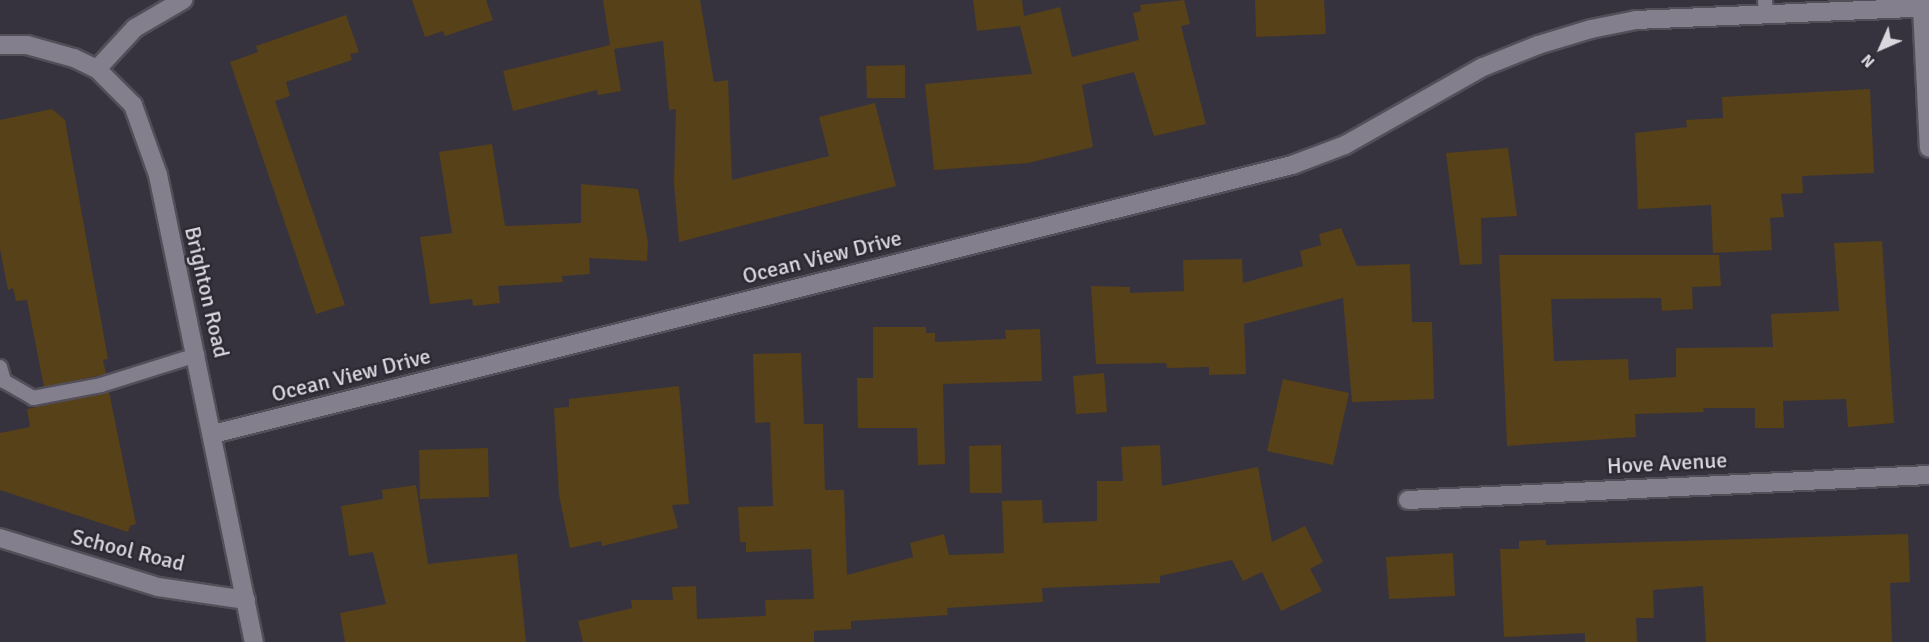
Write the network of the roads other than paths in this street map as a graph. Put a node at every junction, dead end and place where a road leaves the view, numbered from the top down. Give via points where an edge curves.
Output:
1 (183, 0) edge
2 (1765, 7) edge
3 (1926, 7) edge
4 (0, 45) edge
5 (97, 69) junction
6 (1929, 148) edge
7 (197, 355) junction
8 (0, 367) edge
9 (213, 434) junction
10 (1929, 475) edge
11 (1408, 500) dead end
12 (0, 538) edge
13 (246, 600) junction
14 (254, 642) edge

1 - 5 street via 135,28
2 - 3 street, Ocean View Drive
2 - 9 street, Ocean View Drive via 1636,20 1538,45 1483,67 1345,146 1292,165
3 - 6 street
4 - 5 street, Brighton Road via 27,45
5 - 7 street, Brighton Road via 134,105 145,133
7 - 8 lane via 101,385 33,398 4,381
7 - 9 street, Brighton Road
9 - 13 street, Brighton Road
10 - 11 street, Hove Avenue
12 - 13 street, School Road via 158,587
13 - 14 street, Brighton Road

